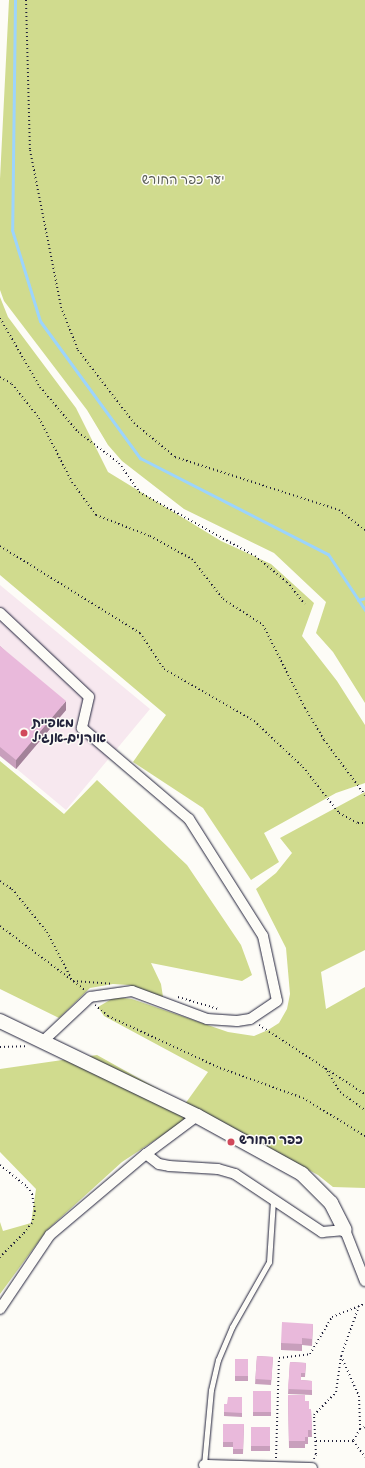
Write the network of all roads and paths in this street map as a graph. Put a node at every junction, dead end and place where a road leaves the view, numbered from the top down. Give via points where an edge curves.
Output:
1 (26, 0) edge
2 (0, 318) edge
3 (0, 378) edge
4 (365, 530) edge
5 (0, 546) edge
6 (305, 604) dead end
7 (0, 613) edge
8 (365, 795) edge
9 (365, 823) edge
10 (0, 881) edge
11 (0, 926) edge
12 (72, 981) junction
13 (90, 997) junction
14 (250, 1019) junction
15 (0, 1021) edge
16 (42, 1042) junction
17 (324, 1067) junction
18 (365, 1094) edge
19 (365, 1110) edge
20 (196, 1116) junction
21 (365, 1136) edge
22 (146, 1154) junction
23 (0, 1165) edge
24 (273, 1200) junction
25 (345, 1230) junction
26 (0, 1258) edge
27 (365, 1281) edge
28 (365, 1304) edge
29 (359, 1306) junction
30 (0, 1309) edge
31 (341, 1356) junction
32 (365, 1427) edge
33 (360, 1428) junction
34 (316, 1441) junction
35 (354, 1441) junction
36 (365, 1458) edge
37 (204, 1466) edge
38 (276, 1466) junction
39 (312, 1467) edge

1 - 4 path via 30,150 61,307 78,350 134,423 175,457 340,510
2 - 6 path via 40,387 78,432 119,462 139,492 256,556 287,582
3 - 8 path via 12,384 39,418 72,482 96,515 150,536 192,559 223,598 263,625 324,740
5 - 9 path via 140,634 164,669 254,721 303,767 339,813 358,823
7 - 14 street via 89,697 82,728 189,819 263,936 277,1001
10 - 12 path via 12,889 47,932
11 - 12 path
12 - 13 path via 79,984
13 - 14 street via 132,991 207,1019
13 - 16 street
13 - 21 path via 97,1009 108,1016 220,1068 303,1098
14 - 17 path
15 - 16 main road
16 - 20 main road
17 - 18 path
17 - 19 path via 340,1092
20 - 22 street
20 - 25 main road via 308,1178 331,1203
22 - 24 street via 159,1164 228,1171
22 - 30 street via 50,1235
23 - 26 path via 32,1194 35,1211 32,1223
24 - 25 street via 322,1232
24 - 37 lane via 269,1262 232,1326 218,1360 212,1390
25 - 27 street
28 - 29 path
29 - 31 path
29 - 38 path via 332,1317 310,1354 279,1358
31 - 33 path via 359,1396
31 - 34 path via 336,1392 314,1415
32 - 33 path
33 - 35 path
34 - 35 path
34 - 39 path
35 - 36 path
37 - 38 street
38 - 39 street

